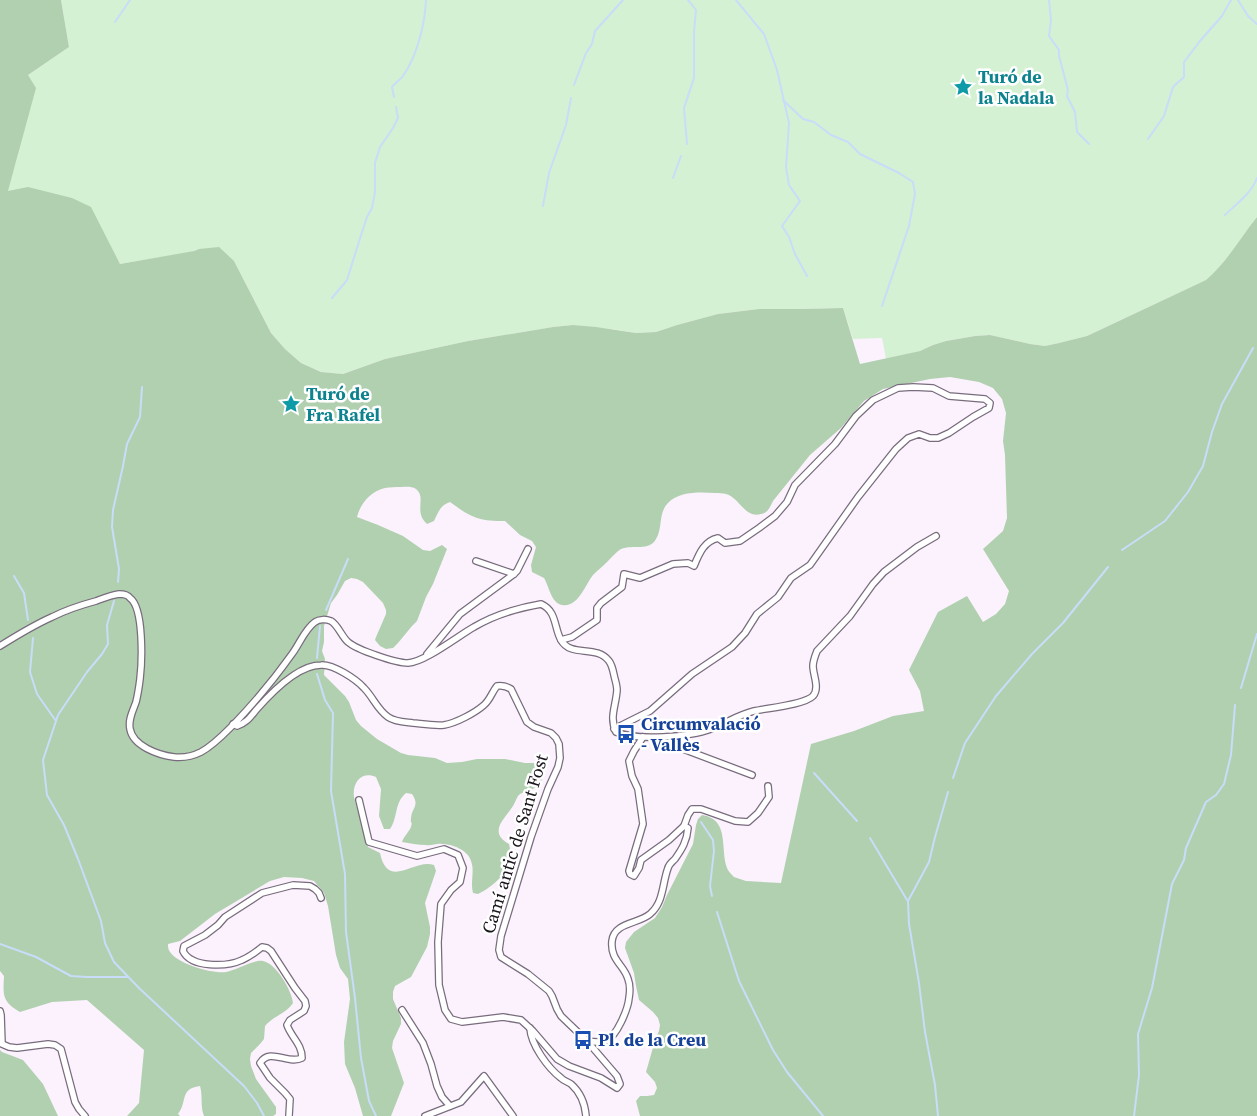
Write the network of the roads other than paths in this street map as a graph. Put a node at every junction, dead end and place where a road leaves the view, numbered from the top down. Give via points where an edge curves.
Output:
1 (936, 536) dead end
2 (528, 549) dead end
3 (476, 561) dead end
4 (514, 574) junction
5 (561, 640) junction
6 (0, 646) edge
7 (424, 658) junction
8 (233, 724) junction
9 (614, 729) junction
10 (643, 737) junction
11 (652, 737) junction
12 (752, 775) dead end
13 (768, 786) dead end
14 (359, 800) dead end
15 (684, 826) junction
16 (321, 898) dead end
17 (402, 1010) dead end
18 (0, 1011) edge
19 (530, 1028) junction
20 (587, 1041) junction
21 (450, 1106) junction
22 (85, 1116) edge
23 (289, 1116) edge
24 (425, 1116) edge
25 (513, 1116) edge
26 (586, 1116) edge

1 - 11 street via 884,572 850,616 817,651 813,667 816,692 811,698 751,712 696,733
2 - 4 street
3 - 4 street
4 - 7 street via 460,614
5 - 7 street via 553,615 541,604 501,613
5 - 9 street via 575,650 597,652 612,665 617,689 612,719
5 - 9 street via 572,637 597,620 597,608 622,587 624,574 640,578 673,564 694,566 700,551 711,540 718,538 725,543 740,541 775,516 788,502 795,485 873,400 898,388 913,386 933,388 949,396 985,399 990,403 989,408 938,438 919,434 908,438 858,497 810,564 791,578 778,597 757,614 732,647 692,674 650,711
6 - 8 street via 52,616 122,594 130,597 138,614 140,681 129,722 135,739 159,753 185,757 212,745
7 - 8 street via 407,663 362,650 348,642 331,621 317,620 280,670
8 - 20 street, Camí antic de Sant Fost via 237,726 248,720 286,681 305,669 320,665 334,668 357,682 387,717 400,721 451,723 485,704 497,686 511,689 527,722 556,738 560,758 531,837 499,950 504,959 549,991 561,1016
9 - 10 street via 621,734
10 - 11 street
10 - 15 street via 629,761 644,824 630,874 634,876 641,860
11 - 12 street
13 - 15 street via 769,797 748,822 692,809
14 - 19 street via 369,842 417,856 444,849 458,855 463,868 460,882 441,904 438,942 439,985 445,1010 451,1019 462,1022 503,1017 521,1020
15 - 20 street via 688,828 686,844 668,866 658,906 649,915 614,933 613,951 629,981 625,1012 611,1038
16 - 23 street via 310,886 294,885 262,893 225,916 206,935 184,946 183,951 194,961 215,965 239,962 262,947 267,948 302,996 306,1006 304,1011 287,1024 301,1048 302,1058 297,1061 268,1056 260,1063 290,1099
17 - 21 street via 423,1043 437,1086
18 - 22 street via 2,1044 17,1048 48,1044 61,1049 75,1102
19 - 20 street via 558,1059 617,1088 620,1084 618,1076
19 - 26 street via 539,1053 578,1093 586,1107
21 - 24 street
21 - 25 street via 461,1102 484,1076

